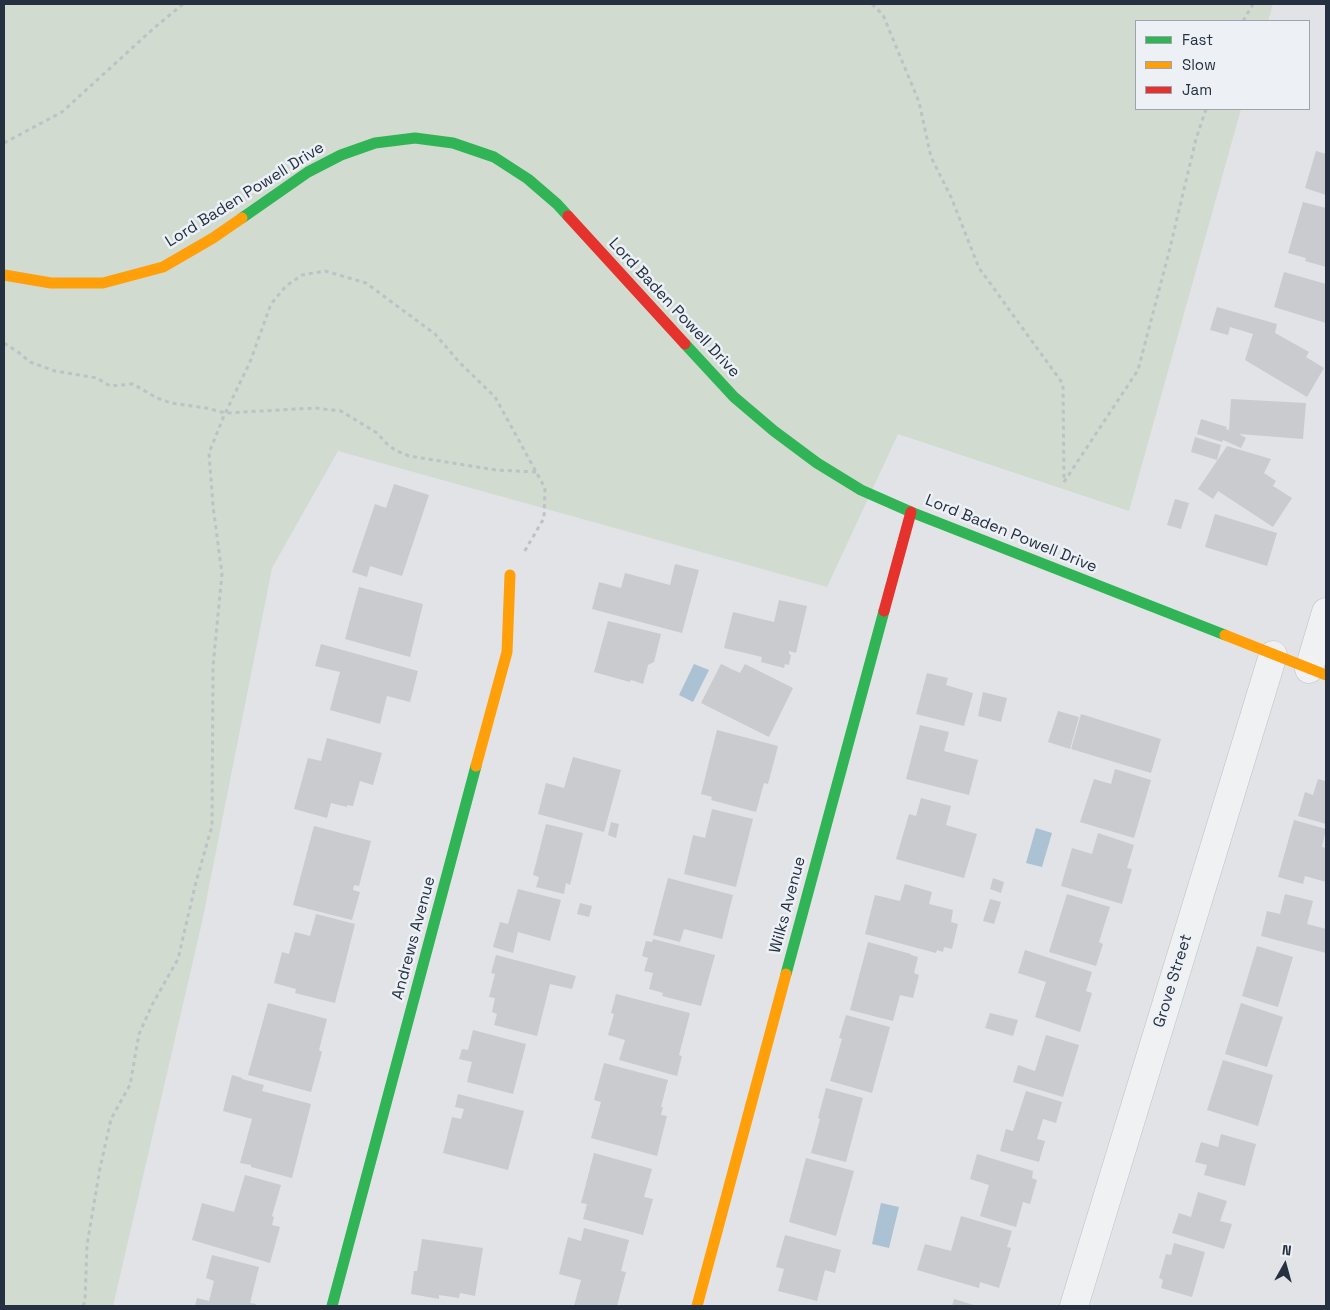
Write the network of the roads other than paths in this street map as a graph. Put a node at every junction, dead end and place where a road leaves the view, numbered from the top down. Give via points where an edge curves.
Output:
1 (4, 275) edge
2 (911, 512) junction
3 (510, 575) road end
4 (1326, 612) edge
5 (1272, 655) junction
6 (1318, 672) edge
7 (332, 1306) edge
8 (697, 1306) edge
9 (1074, 1306) edge

1 - 2 street, Lord Baden Powell Drive via 51,283 103,282 163,266 213,238 308,172 341,155 375,142 415,138 453,143 494,157 528,179 557,204 734,397 774,431 861,490
2 - 5 street, Lord Baden Powell Drive
2 - 8 street, Wilks Avenue
3 - 7 street, Andrews Avenue via 507,652
4 - 6 street
5 - 6 street, Lord Baden Powell Drive
5 - 9 street, Grove Street

